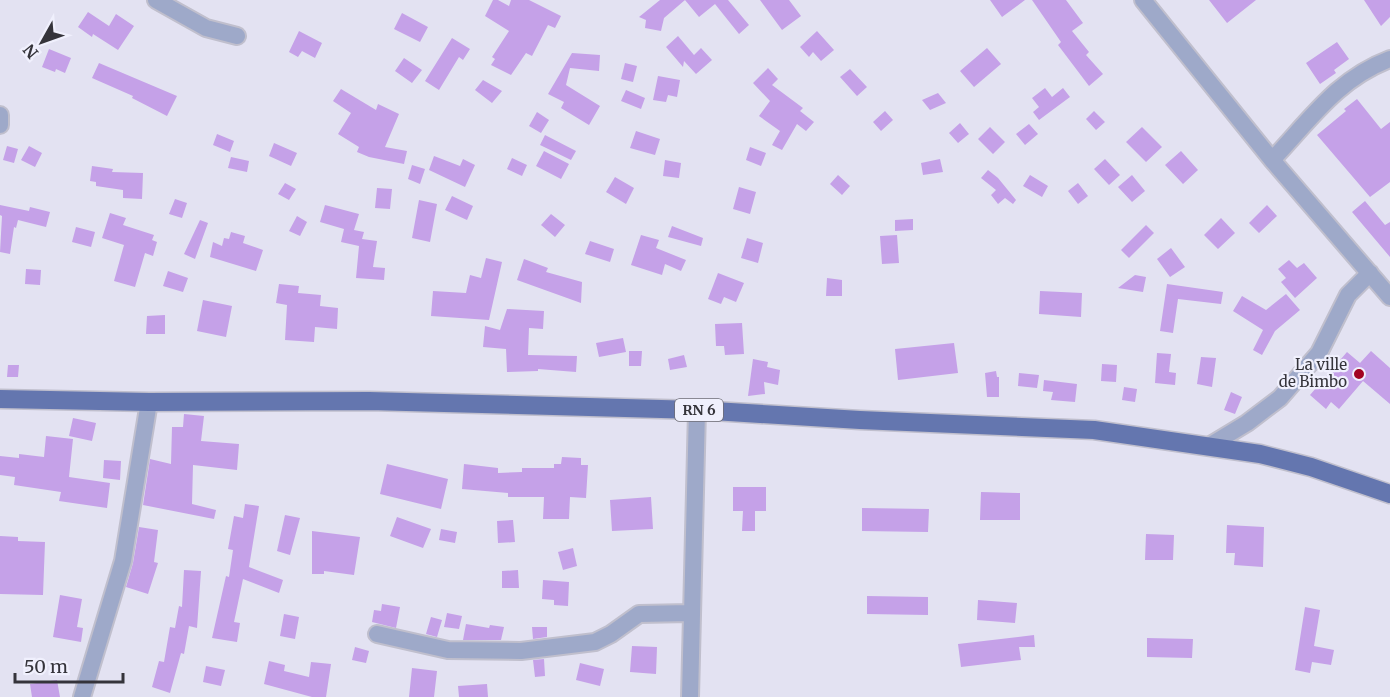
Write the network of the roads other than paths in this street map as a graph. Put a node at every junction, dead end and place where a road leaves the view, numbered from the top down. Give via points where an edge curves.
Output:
1 (156, 0) edge
2 (1143, 0) edge
3 (237, 36) dead end
4 (1390, 59) edge
5 (0, 115) edge
6 (0, 125) edge
7 (1272, 160) junction
8 (1370, 273) junction
9 (1390, 297) edge
10 (0, 399) edge
11 (149, 402) junction
12 (697, 410) junction
13 (1209, 446) junction
14 (1390, 494) edge
15 (690, 613) junction
16 (377, 634) dead end
17 (82, 697) edge
18 (690, 697) edge

1 - 3 street via 206,28
2 - 7 street
4 - 7 street via 1369,67 1335,92
5 - 6 street
7 - 8 street
8 - 9 street
8 - 13 street via 1348,295 1319,353 1280,398
10 - 11 main road, RN 6
11 - 12 main road, RN 6 via 369,401
11 - 17 street via 123,561
12 - 13 main road, RN 6 via 1095,430
12 - 15 street
13 - 14 main road, RN 6 via 1311,466
15 - 16 street via 639,614 595,642 521,651 447,650
15 - 18 street

